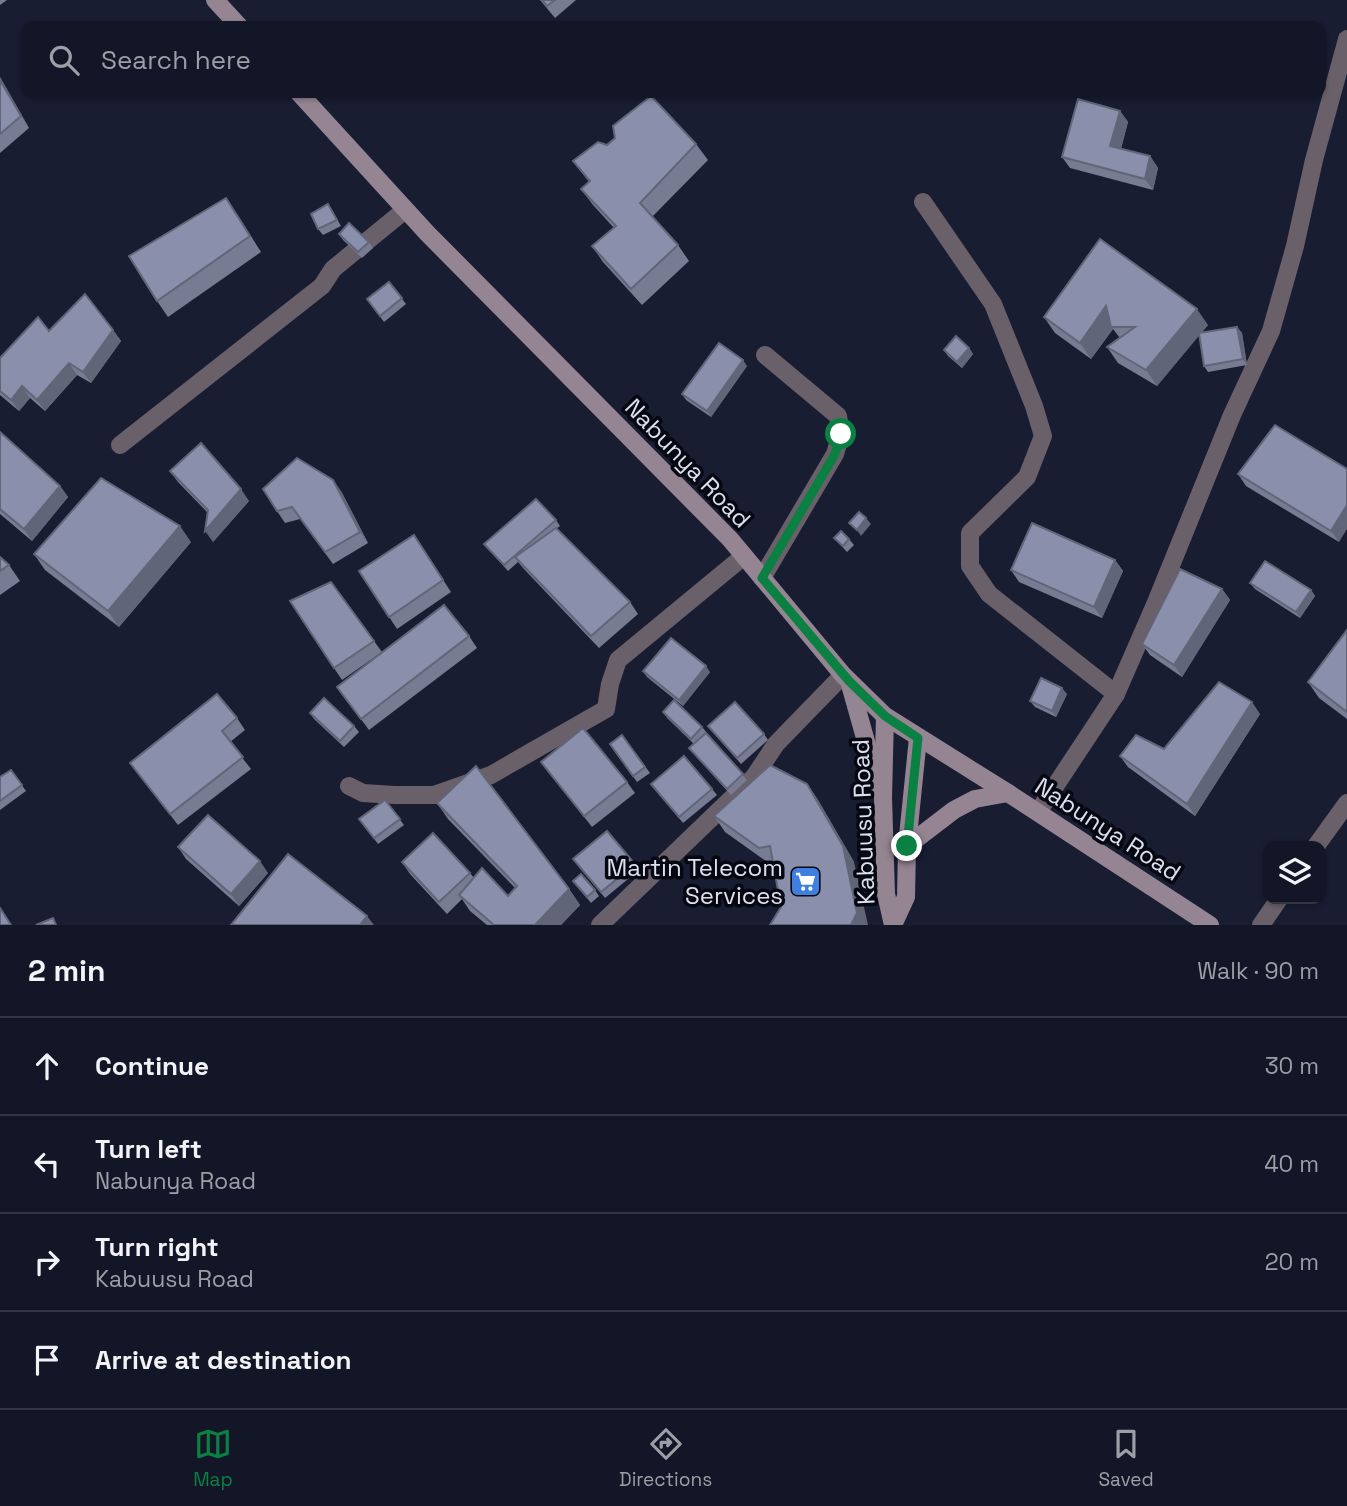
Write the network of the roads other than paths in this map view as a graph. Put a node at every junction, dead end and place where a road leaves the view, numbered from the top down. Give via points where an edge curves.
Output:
1 (215, 0) edge
2 (234, 21) edge
3 (1347, 39) edge
4 (304, 98) edge
5 (923, 202) dead end
6 (405, 210) junction
7 (765, 355) dead end
8 (120, 445) dead end
9 (744, 556) junction
10 (762, 578) junction
11 (846, 678) junction
12 (1116, 694) junction
13 (885, 716) junction
14 (918, 738) junction
15 (349, 786) dead end
16 (1008, 793) junction
17 (883, 797) junction
18 (1347, 803) edge
19 (1038, 812) junction
20 (1320, 841) edge
21 (907, 846) junction
22 (1276, 904) edge
23 (600, 925) edge
24 (1210, 925) edge
25 (1261, 925) edge

1 - 2 main road
3 - 12 street via 1271,331
4 - 6 main road, Nabunya Road
5 - 12 street via 993,304 1043,436 1027,477 970,533 970,566 989,594
6 - 8 street via 333,269 322,286
6 - 9 main road, Nabunya Road
7 - 10 street via 838,416 841,434 835,454
9 - 10 main road, Nabunya Road
9 - 15 street via 618,660 606,709 491,775 434,795 363,793
10 - 11 main road, Nabunya Road
11 - 13 main road, Nabunya Road
11 - 17 main road
11 - 23 street via 776,744 754,777
12 - 19 street
13 - 14 main road, Nabunya Road
13 - 17 main road, Kabuusu Road
14 - 16 main road, Nabunya Road
14 - 21 main road, Kabuusu Road
16 - 19 main road, Nabunya Road
16 - 21 main road via 975,799 954,810
17 - 21 main road, Kabuusu Road via 886,894 893,925 906,897
18 - 20 street
19 - 24 main road, Nabunya Road
22 - 25 street

